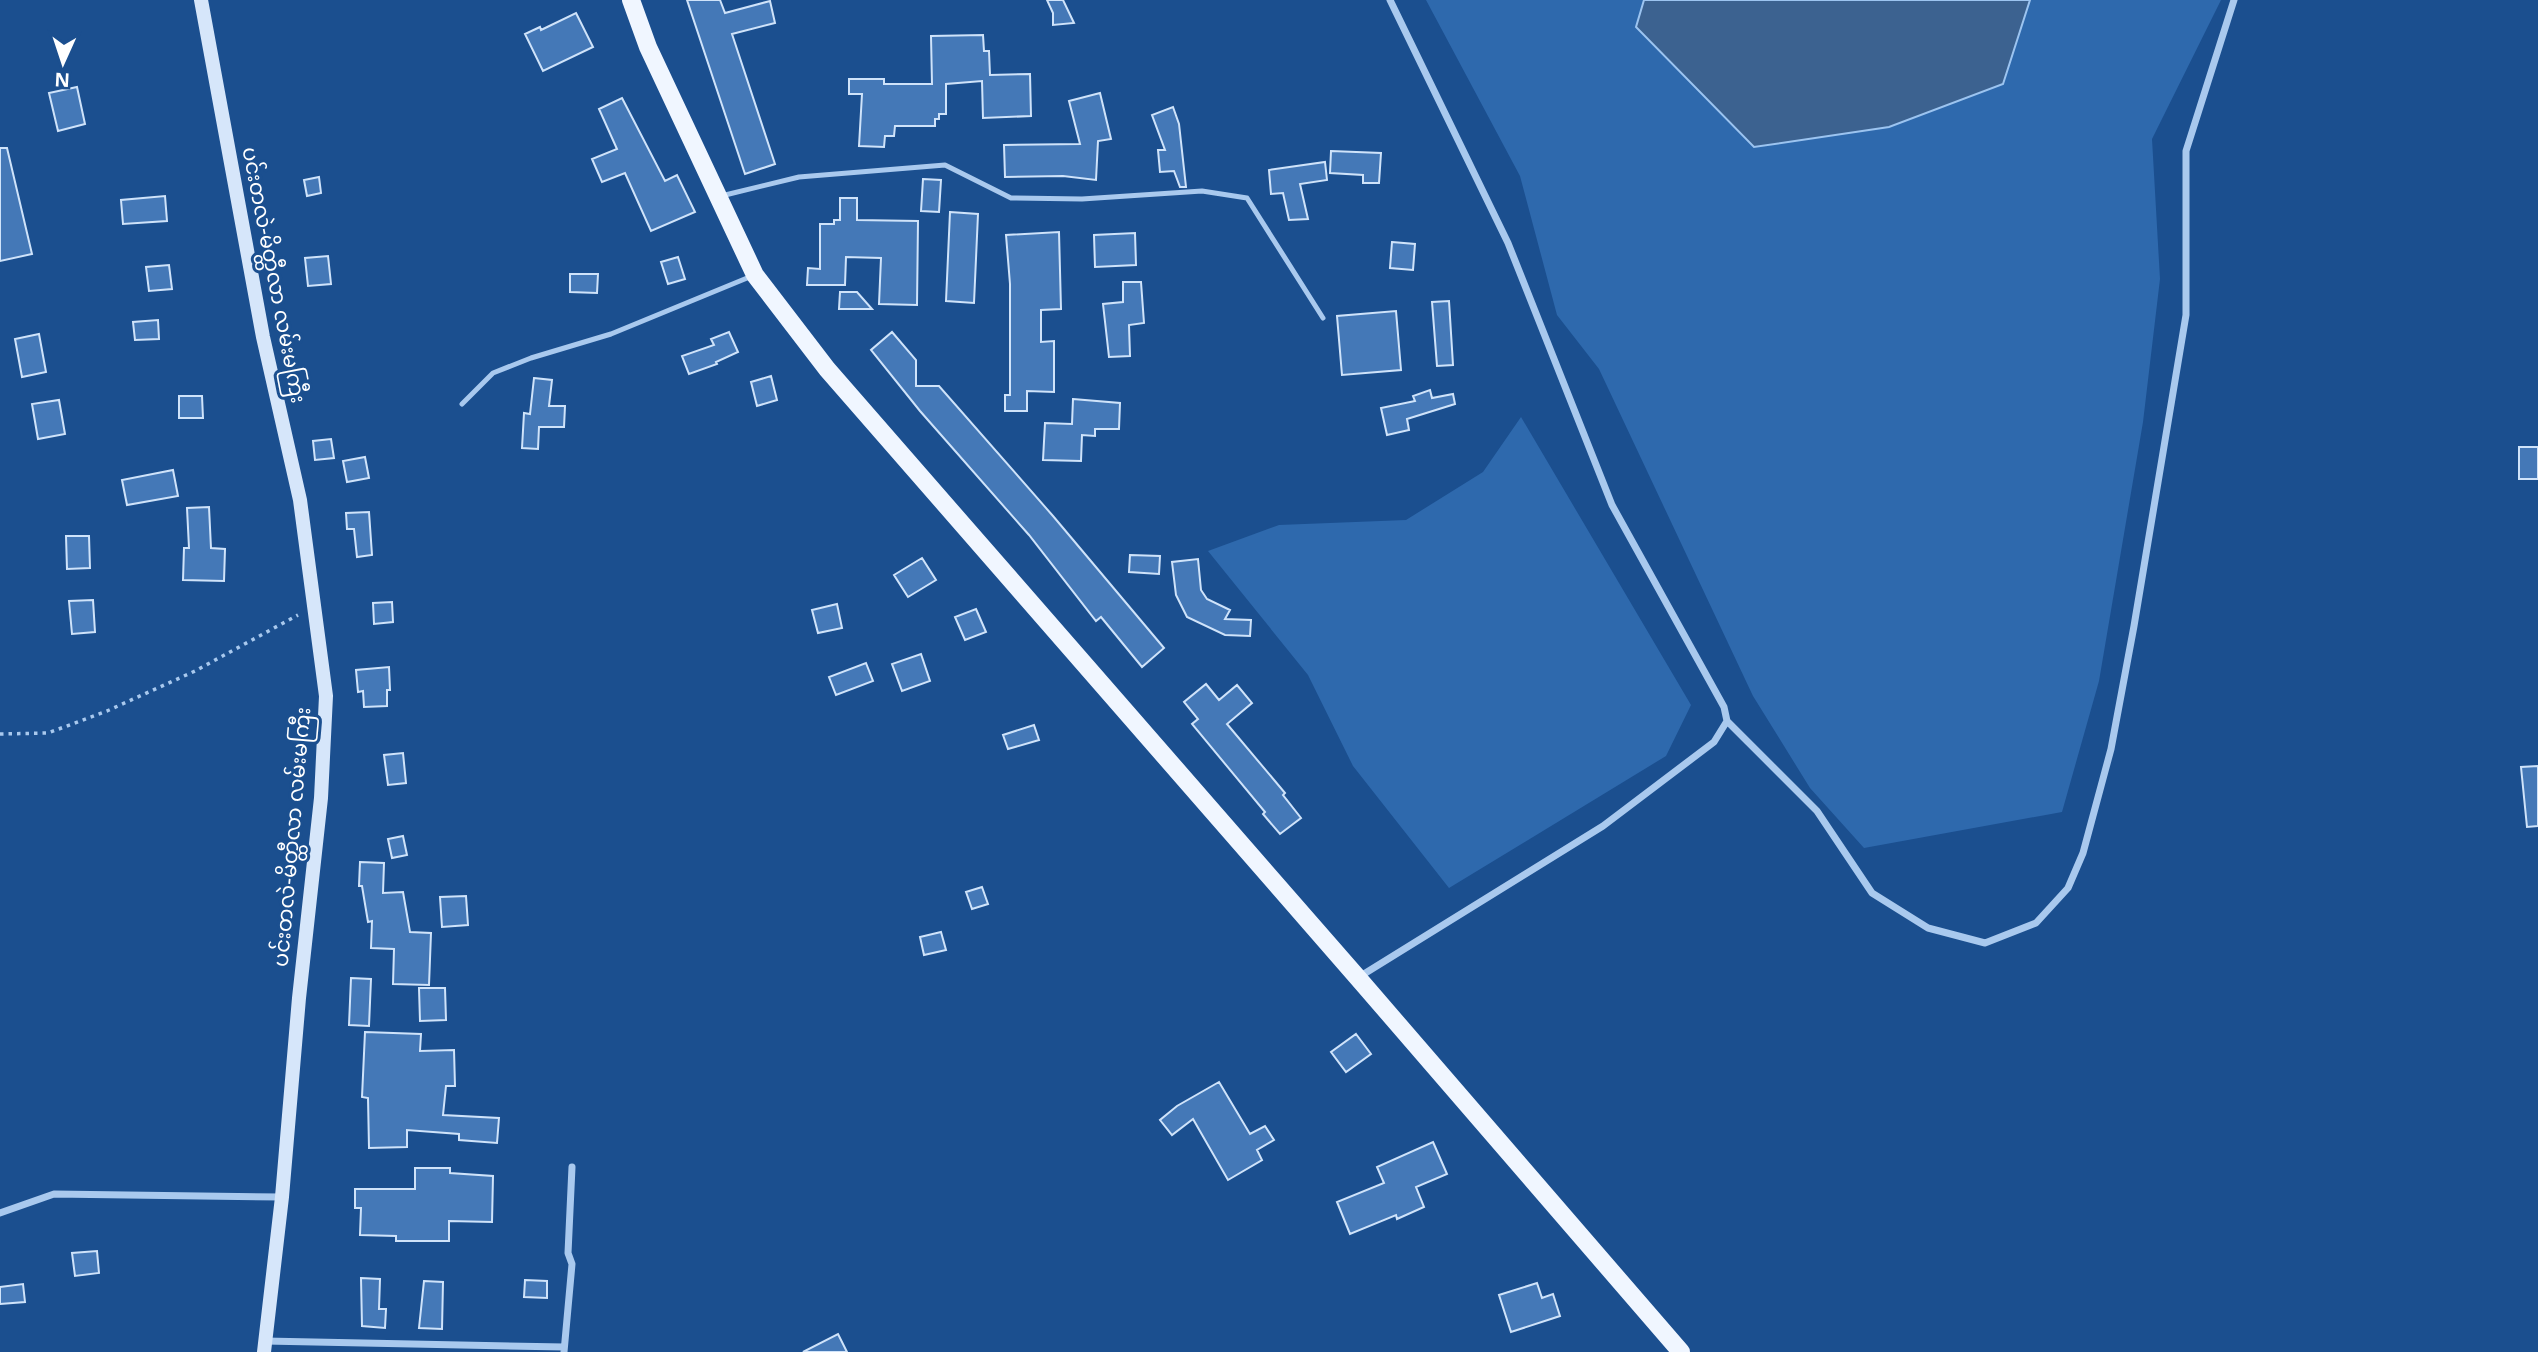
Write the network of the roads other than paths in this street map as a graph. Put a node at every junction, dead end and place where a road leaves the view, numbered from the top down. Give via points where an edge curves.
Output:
1 (201, 0) edge
2 (631, 0) edge
3 (1390, 0) edge
4 (2234, 0) edge
5 (718, 196) junction
6 (755, 275) junction
7 (1323, 317) dead end
8 (462, 404) dead end
9 (1727, 721) junction
10 (1359, 978) junction
11 (572, 1167) dead end
12 (282, 1197) junction
13 (0, 1213) edge
14 (265, 1347) edge
15 (564, 1350) edge
16 (1681, 1352) edge

1 - 12 street, ပင်းတလဲ-မိတ္ထီလာ လမ်းမကြီး via 263,337 300,500 326,696 321,798
2 - 5 main road via 648,47
3 - 9 street via 1508,243 1612,505 1724,707
4 - 9 street via 2186,151 2186,315 2111,748 2083,853 2068,888 2036,923 1985,943 1928,928 1872,893 1817,811
5 - 6 main road
5 - 7 lane via 799,177 945,165 1011,198 1082,199 1202,191 1247,198
6 - 8 lane via 611,334 493,373
6 - 10 main road via 827,369
9 - 10 street via 1714,742 1603,826
10 - 16 main road
11 - 15 street via 568,1253 572,1264
12 - 13 street via 54,1194
12 - 14 street, ပင်းတလဲ-မိတ္ထီလာ လမ်းမကြီး
14 - 15 street

